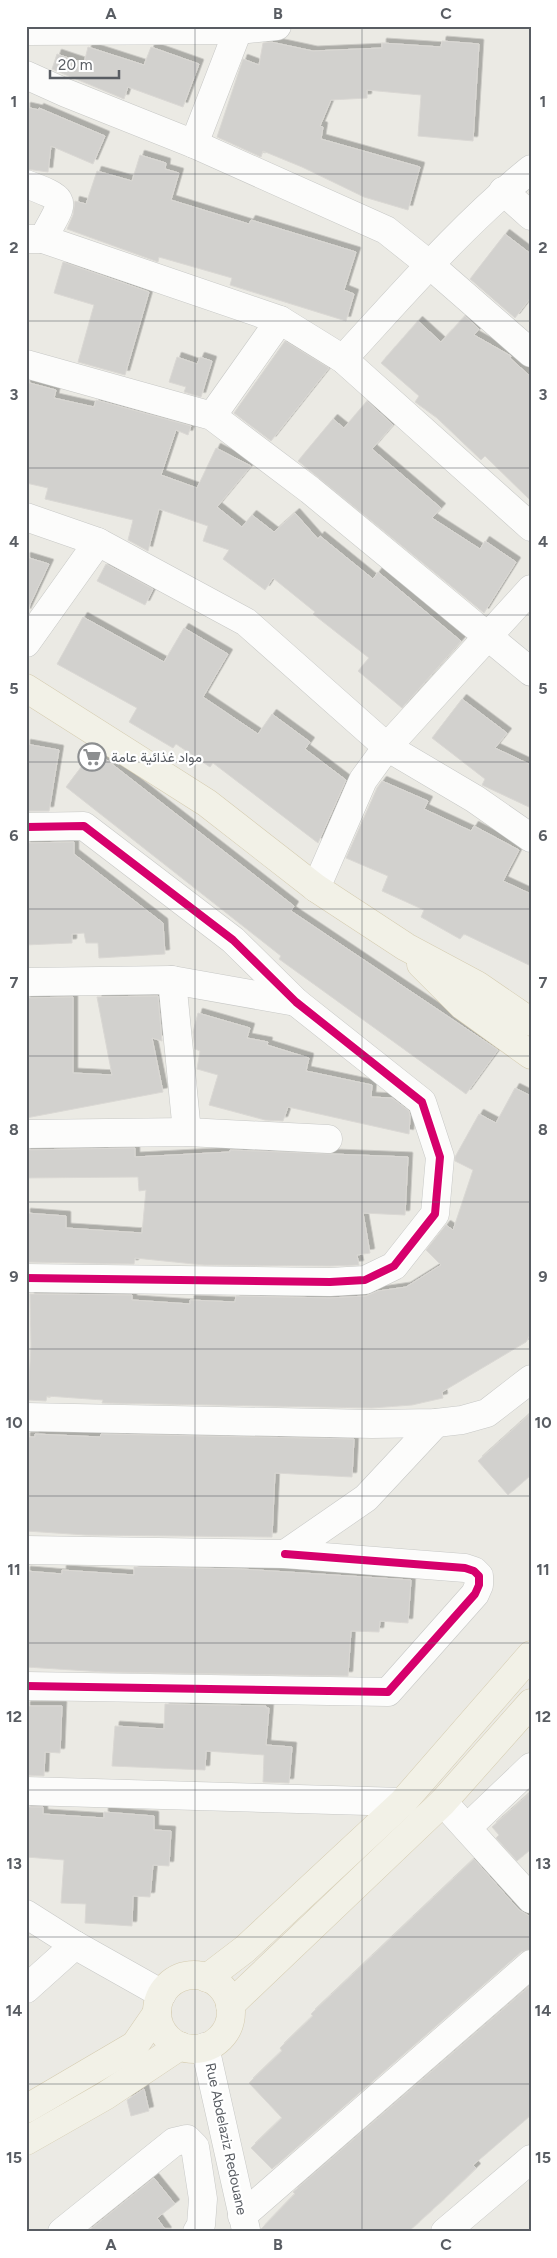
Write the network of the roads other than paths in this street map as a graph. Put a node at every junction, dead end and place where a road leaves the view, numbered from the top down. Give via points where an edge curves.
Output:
1 (277, 26) edge
2 (238, 30) junction
3 (26, 32) edge
4 (26, 75) edge
5 (194, 144) junction
6 (531, 168) edge
7 (26, 184) edge
8 (503, 191) junction
9 (531, 216) edge
10 (35, 239) edge
11 (430, 265) junction
12 (280, 320) junction
13 (531, 353) edge
14 (344, 359) junction
15 (26, 364) edge
16 (212, 416) junction
17 (26, 517) edge
18 (531, 527) edge
19 (98, 542) junction
20 (531, 589) edge
21 (488, 636) junction
22 (26, 643) edge
23 (531, 672) edge
24 (26, 688) edge
25 (387, 747) junction
26 (26, 826) edge
27 (531, 838) edge
28 (316, 888) junction
29 (406, 948) junction
30 (172, 980) junction
31 (26, 982) edge
32 (296, 1002) junction
33 (531, 1022) edge
34 (531, 1055) edge
35 (187, 1132) junction
36 (26, 1134) edge
37 (328, 1139) dead end
38 (26, 1278) edge
39 (531, 1379) edge
40 (26, 1417) edge
41 (436, 1423) junction
42 (26, 1550) edge
43 (285, 1554) junction
44 (531, 1655) edge
45 (26, 1686) edge
46 (531, 1703) edge
47 (531, 1767) edge
48 (26, 1791) edge
49 (403, 1802) junction
50 (443, 1802) junction
51 (467, 1828) junction
52 (531, 1899) edge
53 (26, 1914) edge
54 (75, 1945) junction
55 (531, 1964) edge
56 (207, 1978) junction
57 (26, 1989) edge
58 (159, 2003) junction
59 (230, 2005) junction
60 (193, 2047) junction
61 (26, 2109) edge
62 (26, 2141) edge
63 (531, 2159) edge
64 (244, 2224) edge
65 (62, 2232) edge
66 (197, 2232) edge
67 (445, 2232) edge

1 - 2 street
2 - 3 street
2 - 5 street
4 - 5 street
5 - 11 street via 386,230
6 - 8 street
7 - 10 street via 59,199 60,206
8 - 9 street
8 - 11 street
10 - 12 street
11 - 13 street
11 - 14 street
12 - 14 street
12 - 16 street
14 - 18 street
15 - 16 street
16 - 21 street via 310,490
17 - 19 street
19 - 22 street
19 - 25 street via 246,622
20 - 21 street
21 - 23 street
21 - 25 street
24 - 28 main road via 207,803
25 - 27 street via 476,798
25 - 28 street via 363,780
26 - 32 street via 84,826 233,940
28 - 29 main road
29 - 33 main road via 477,985
29 - 34 main road via 463,1006
30 - 31 street
30 - 32 street
30 - 35 street
32 - 38 street via 422,1102 440,1157 434,1214 394,1266 365,1280 330,1282
35 - 36 street
35 - 37 street
39 - 41 street via 487,1413
40 - 41 street
41 - 43 street via 366,1498
42 - 43 street
43 - 45 street via 464,1568 479,1576 479,1586 388,1692
44 - 49 main road
46 - 50 main road
47 - 51 street
48 - 49 street
49 - 56 main road via 245,1949
50 - 51 street
50 - 59 main road
51 - 52 street
53 - 54 street
54 - 57 street
54 - 58 street
55 - 64 street
56 - 58 main road via 186,1976 168,1986
56 - 59 main road via 218,1984
58 - 60 main road via 158,2023 163,2033 171,2041
58 - 61 main road via 135,2045
59 - 60 main road via 228,2026 219,2038
60 - 62 main road
60 - 64 street, Rue Abdelaziz Redouane
63 - 67 street
65 - 66 street via 174,2142 187,2139 194,2147 203,2199 201,2225

